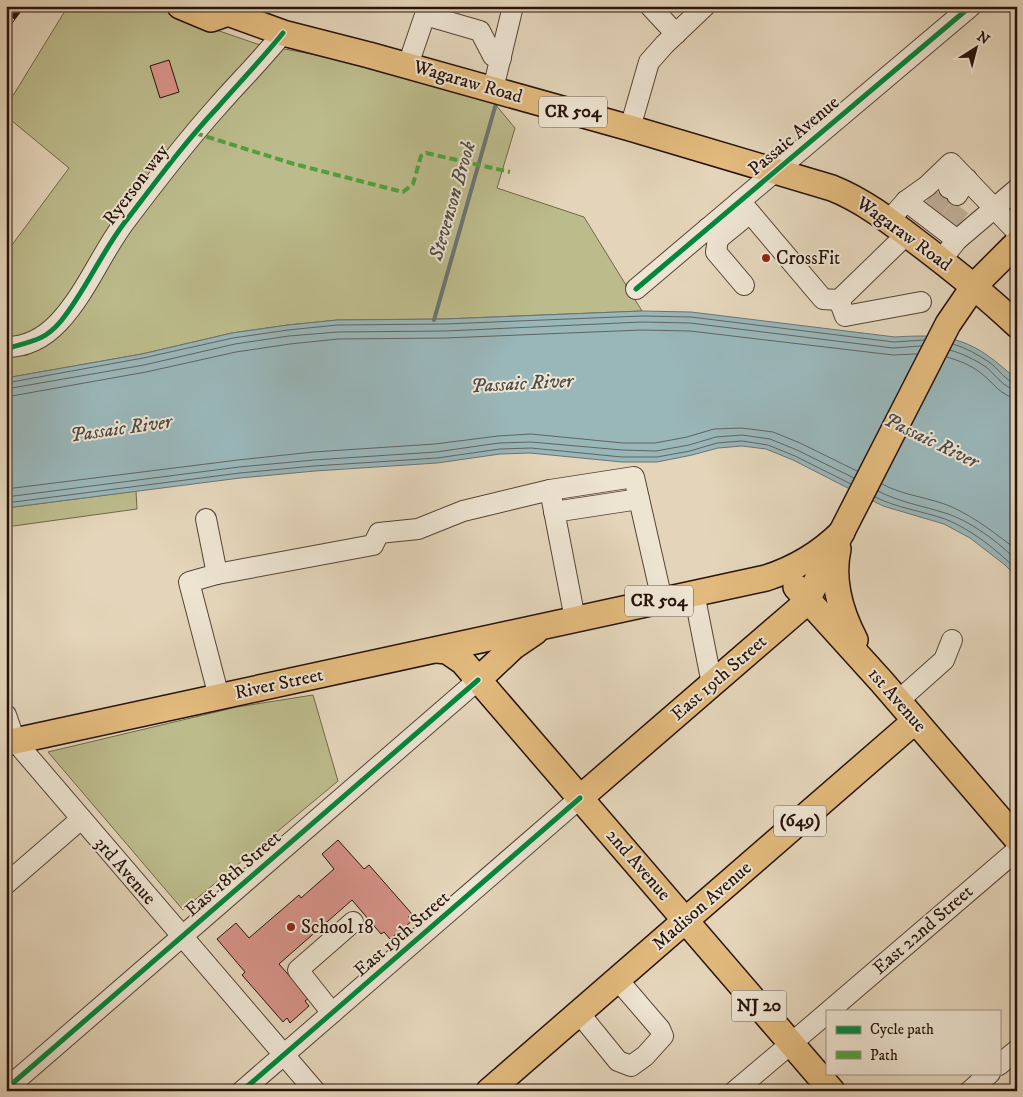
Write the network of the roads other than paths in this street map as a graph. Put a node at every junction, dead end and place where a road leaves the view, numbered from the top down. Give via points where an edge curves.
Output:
1 (180, 6) edge
2 (513, 6) edge
3 (650, 6) edge
4 (705, 6) edge
5 (972, 6) edge
6 (226, 9) edge
7 (283, 33) junction
8 (676, 34) junction
9 (501, 58) junction
10 (408, 65) junction
11 (493, 89) junction
12 (630, 128) junction
13 (776, 171) junction
14 (1017, 189) edge
15 (906, 201) junction
16 (745, 207) junction
17 (995, 208) junction
18 (942, 223) junction
19 (898, 227) junction
20 (1017, 232) edge
21 (713, 234) junction
22 (1017, 242) edge
23 (941, 260) junction
24 (744, 285) dead end
25 (974, 286) junction
26 (636, 289) dead end
27 (839, 300) junction
28 (921, 302) dead end
29 (1017, 325) edge
30 (9, 347) edge
31 (550, 490) junction
32 (639, 499) junction
33 (554, 512) junction
34 (206, 519) dead end
35 (842, 532) junction
36 (217, 574) junction
37 (766, 578) junction
38 (694, 594) junction
39 (808, 598) junction
40 (662, 600) junction
41 (564, 621) junction
42 (952, 640) dead end
43 (437, 650) junction
44 (478, 680) junction
45 (882, 682) junction
46 (712, 684) junction
47 (218, 697) junction
48 (898, 701) junction
49 (6, 715) edge
50 (915, 721) junction
51 (11, 742) edge
52 (580, 798) junction
53 (81, 819) junction
54 (1017, 839) edge
55 (1017, 850) edge
56 (6, 884) edge
57 (686, 921) junction
58 (353, 922) dead end
59 (183, 938) junction
60 (618, 980) junction
61 (830, 1010) edge
62 (579, 1013) junction
63 (332, 1014) junction
64 (826, 1014) edge
65 (791, 1043) junction
66 (1017, 1050) edge
67 (284, 1055) junction
68 (1000, 1064) edge
69 (989, 1074) edge
70 (6, 1089) edge
71 (242, 1091) edge
72 (315, 1091) edge
73 (489, 1091) edge
74 (735, 1091) edge
75 (832, 1091) edge
76 (970, 1091) edge

1 - 6 main road, Wagaraw Road / CR 504 via 210,19
2 - 9 street
3 - 8 street
4 - 8 street
5 - 13 street, Passaic Avenue
6 - 7 main road, Wagaraw Road / CR 504
7 - 10 main road, Wagaraw Road / CR 504
7 - 30 street, Ryerson way via 170,163 122,225 60,322 40,340
8 - 12 street via 649,62
9 - 10 street via 493,56 480,31 425,15
9 - 11 street
10 - 11 main road, Wagaraw Road / CR 504
11 - 12 main road, Wagaraw Road / CR 504
12 - 13 main road, Wagaraw Road / CR 504
13 - 16 street, Passaic Avenue
13 - 19 main road, Wagaraw Road / CR 504 via 850,195
14 - 17 street
15 - 17 street via 951,163 959,191
15 - 18 street
15 - 19 street
16 - 21 street, Passaic Avenue
16 - 27 street via 823,299
17 - 18 street
17 - 20 street
18 - 23 street
19 - 23 main road, Wagaraw Road / CR 504
19 - 27 street
21 - 24 street via 716,252
21 - 26 street, Passaic Avenue
22 - 25 main road
23 - 25 main road, Wagaraw Road / CR 504
25 - 29 main road, Wagaraw Road
25 - 35 main road, CR 504 via 948,324
27 - 28 street via 845,316
31 - 32 street via 634,477
31 - 33 street
31 - 36 street via 463,511 418,529 380,533 373,545
32 - 33 street
32 - 40 street
33 - 41 street
34 - 36 street
35 - 37 main road, River Street / CR 504 via 815,556
35 - 39 main road, East 19th Street
35 - 45 main road, CR 504 via 836,567 838,599 851,632
36 - 47 street via 189,582
37 - 38 main road, River Street / CR 504
37 - 39 main road, 1st Avenue via 793,584
38 - 40 main road, River Street / CR 504
38 - 46 street
39 - 45 main road, 1st Avenue
39 - 46 main road, East 19th Street
40 - 41 main road, River Street / CR 504
41 - 43 main road, River Street
41 - 44 main road, River Street / CR 504 via 536,631 518,642
42 - 48 street via 944,660
43 - 44 main road, 2nd Avenue via 455,655
43 - 47 main road, River Street
44 - 52 main road, 2nd Avenue / NJ 20
44 - 59 street, East 18th Street
45 - 48 main road, 1st Avenue
46 - 52 main road, East 19th Street
47 - 51 main road, River Street
48 - 50 main road, 1st Avenue
49 - 51 street
50 - 54 main road, 1st Avenue
50 - 57 main road, Madison Avenue / (649)
51 - 53 street, 3rd Avenue
52 - 57 main road, 2nd Avenue / NJ 20
52 - 63 street, East 19th Street
53 - 56 street
53 - 59 street, 3rd Avenue
55 - 61 street, East 22nd Street
57 - 60 main road, Madison Avenue / (649)
57 - 65 main road, 2nd Avenue / NJ 20
58 - 63 street via 298,970
59 - 67 street, 3rd Avenue
59 - 70 street, East 18th Street
60 - 62 main road, Madison Avenue / (649)
60 - 62 street via 660,1029 662,1036 645,1056 631,1066 618,1061
62 - 73 main road, Madison Avenue / (649)
63 - 67 street, East 19th Street
64 - 65 street, East 22nd Street
65 - 74 street, East 22nd Street
65 - 75 main road, 2nd Avenue / NJ 20
66 - 68 street
67 - 71 street, East 19th Street
67 - 72 street, 3rd Avenue
69 - 76 street

